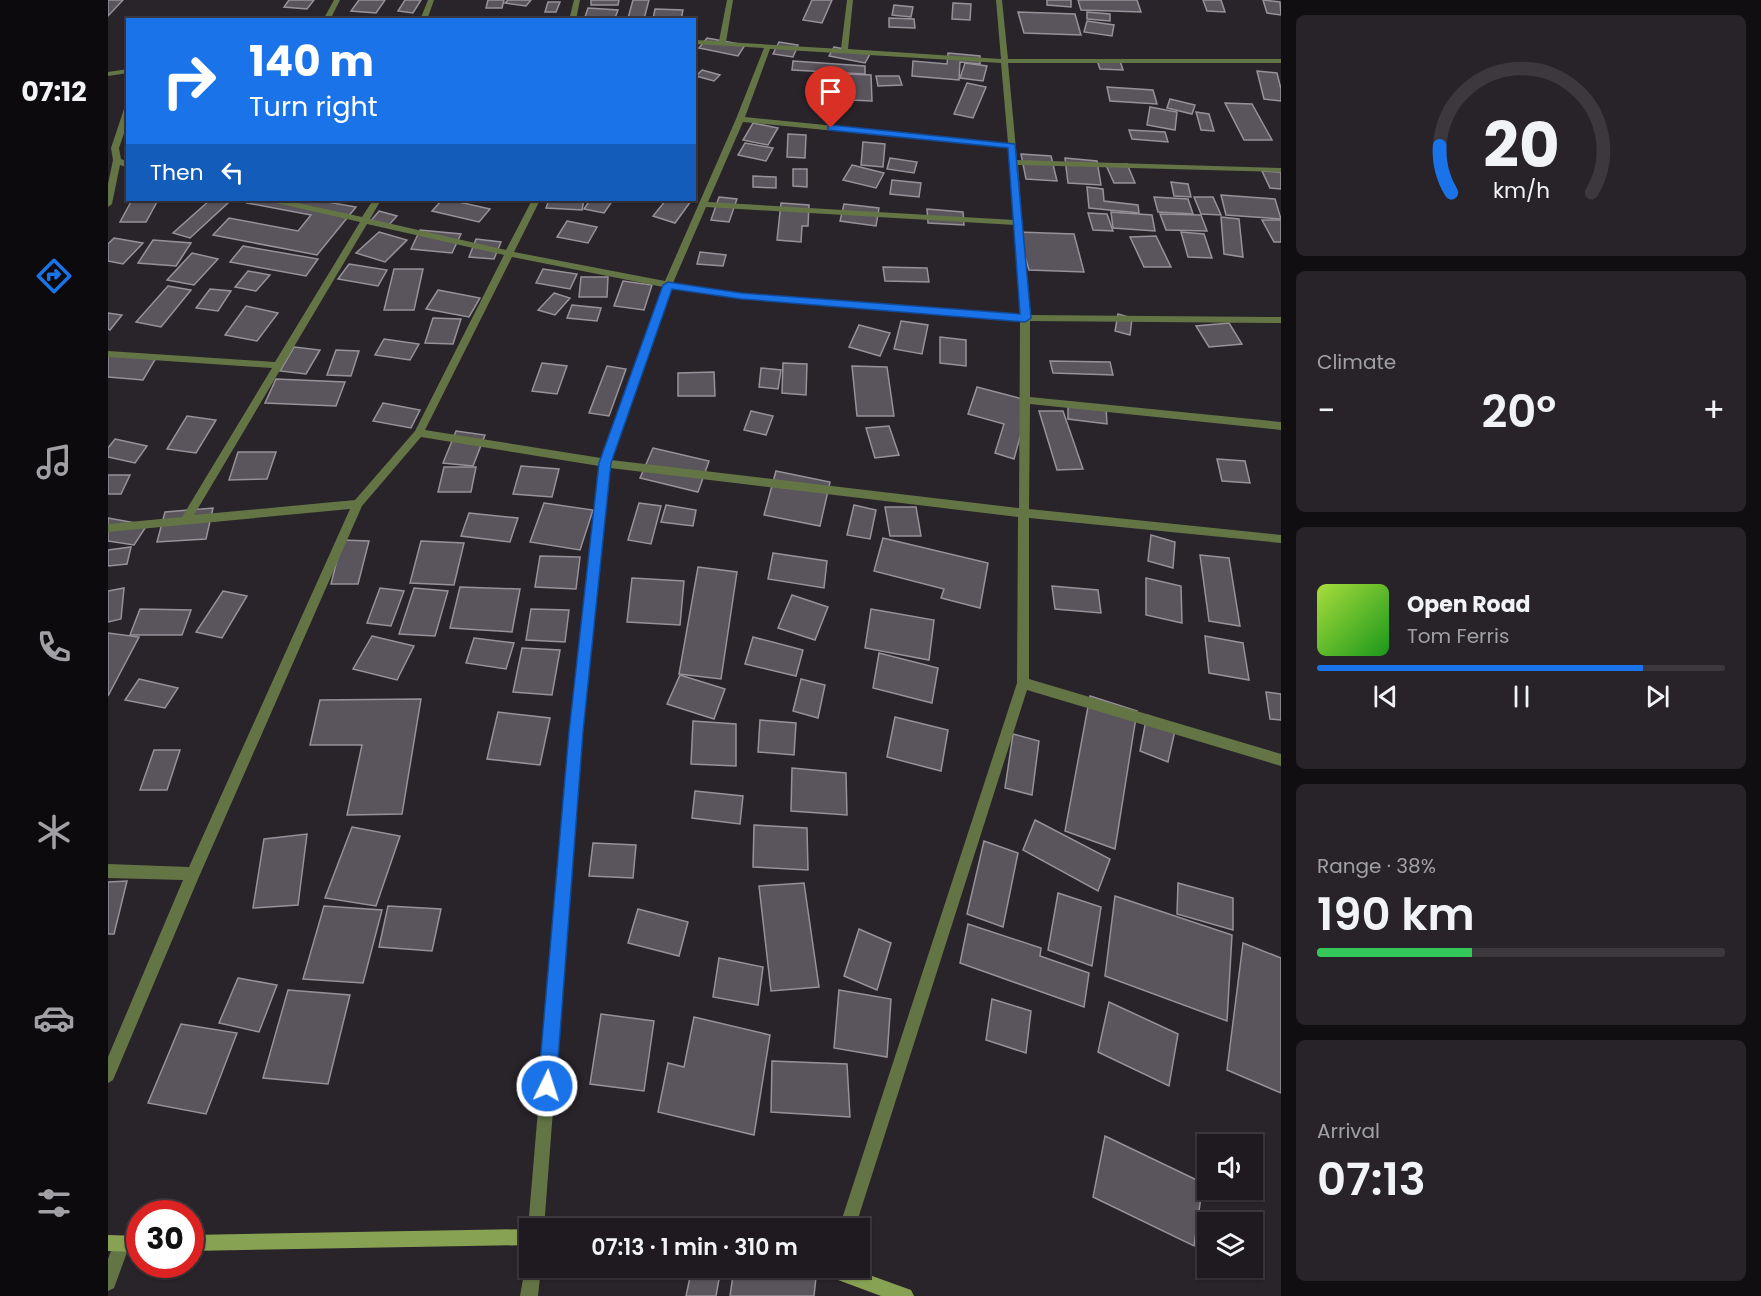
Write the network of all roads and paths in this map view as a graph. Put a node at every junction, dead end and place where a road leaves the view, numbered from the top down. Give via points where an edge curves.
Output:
1 (337, 0) edge
2 (430, 0) edge
3 (577, 0) edge
4 (730, 0) edge
5 (850, 0) edge
6 (999, 0) edge
7 (327, 18) edge
8 (424, 18) edge
9 (572, 18) edge
10 (696, 42) edge
11 (722, 44) junction
12 (768, 46) junction
13 (844, 51) junction
14 (1005, 61) junction
15 (1281, 61) edge
16 (126, 71) edge
17 (108, 74) edge
18 (126, 115) edge
19 (740, 119) junction
20 (1012, 146) junction
21 (117, 160) junction
22 (1014, 162) junction
23 (126, 165) edge
24 (1281, 170) edge
25 (279, 201) edge
26 (377, 201) edge
27 (536, 201) edge
28 (108, 204) edge
29 (702, 204) junction
30 (365, 219) junction
31 (1019, 223) junction
32 (510, 254) junction
33 (668, 285) junction
34 (1025, 318) junction
35 (1281, 320) edge
36 (108, 354) edge
37 (277, 365) junction
38 (1025, 400) junction
39 (1281, 426) edge
40 (419, 433) junction
41 (605, 463) junction
42 (358, 504) junction
43 (1023, 513) junction
44 (185, 521) junction
45 (108, 528) edge
46 (1281, 539) edge
47 (1023, 683) junction
48 (1281, 760) edge
49 (108, 871) edge
50 (193, 874) junction
51 (108, 1075) edge
52 (537, 1218) edge
53 (850, 1218) edge
54 (519, 1237) edge
55 (204, 1243) edge
56 (123, 1244) edge
57 (531, 1278) edge
58 (859, 1278) edge
59 (108, 1282) edge
60 (529, 1296) edge
61 (905, 1296) edge

1 - 7 street
2 - 8 street
3 - 9 street
4 - 11 street
5 - 13 street
6 - 14 street
10 - 11 street
11 - 12 street
12 - 13 street
12 - 19 street
13 - 14 street
14 - 15 street
14 - 20 street
16 - 17 street
18 - 21 street via 115,148
19 - 20 street
19 - 29 street
20 - 22 street
21 - 23 street
21 - 28 street
22 - 24 street
22 - 31 street
25 - 30 street
26 - 30 street
27 - 32 street
29 - 31 street
29 - 33 street
30 - 32 street
30 - 37 street
31 - 34 street
32 - 33 street
32 - 40 street
33 - 34 street via 741,296
33 - 41 street
34 - 35 street
34 - 38 street
36 - 37 street
37 - 44 street
38 - 39 street
38 - 43 street
40 - 41 street
40 - 42 street
41 - 43 street
41 - 52 street via 576,732
42 - 44 street
42 - 50 street
43 - 46 street
43 - 47 street
44 - 45 street
47 - 48 street
47 - 53 street
49 - 50 street
50 - 51 street
54 - 55 street
56 - 59 street
57 - 60 street
58 - 61 street

